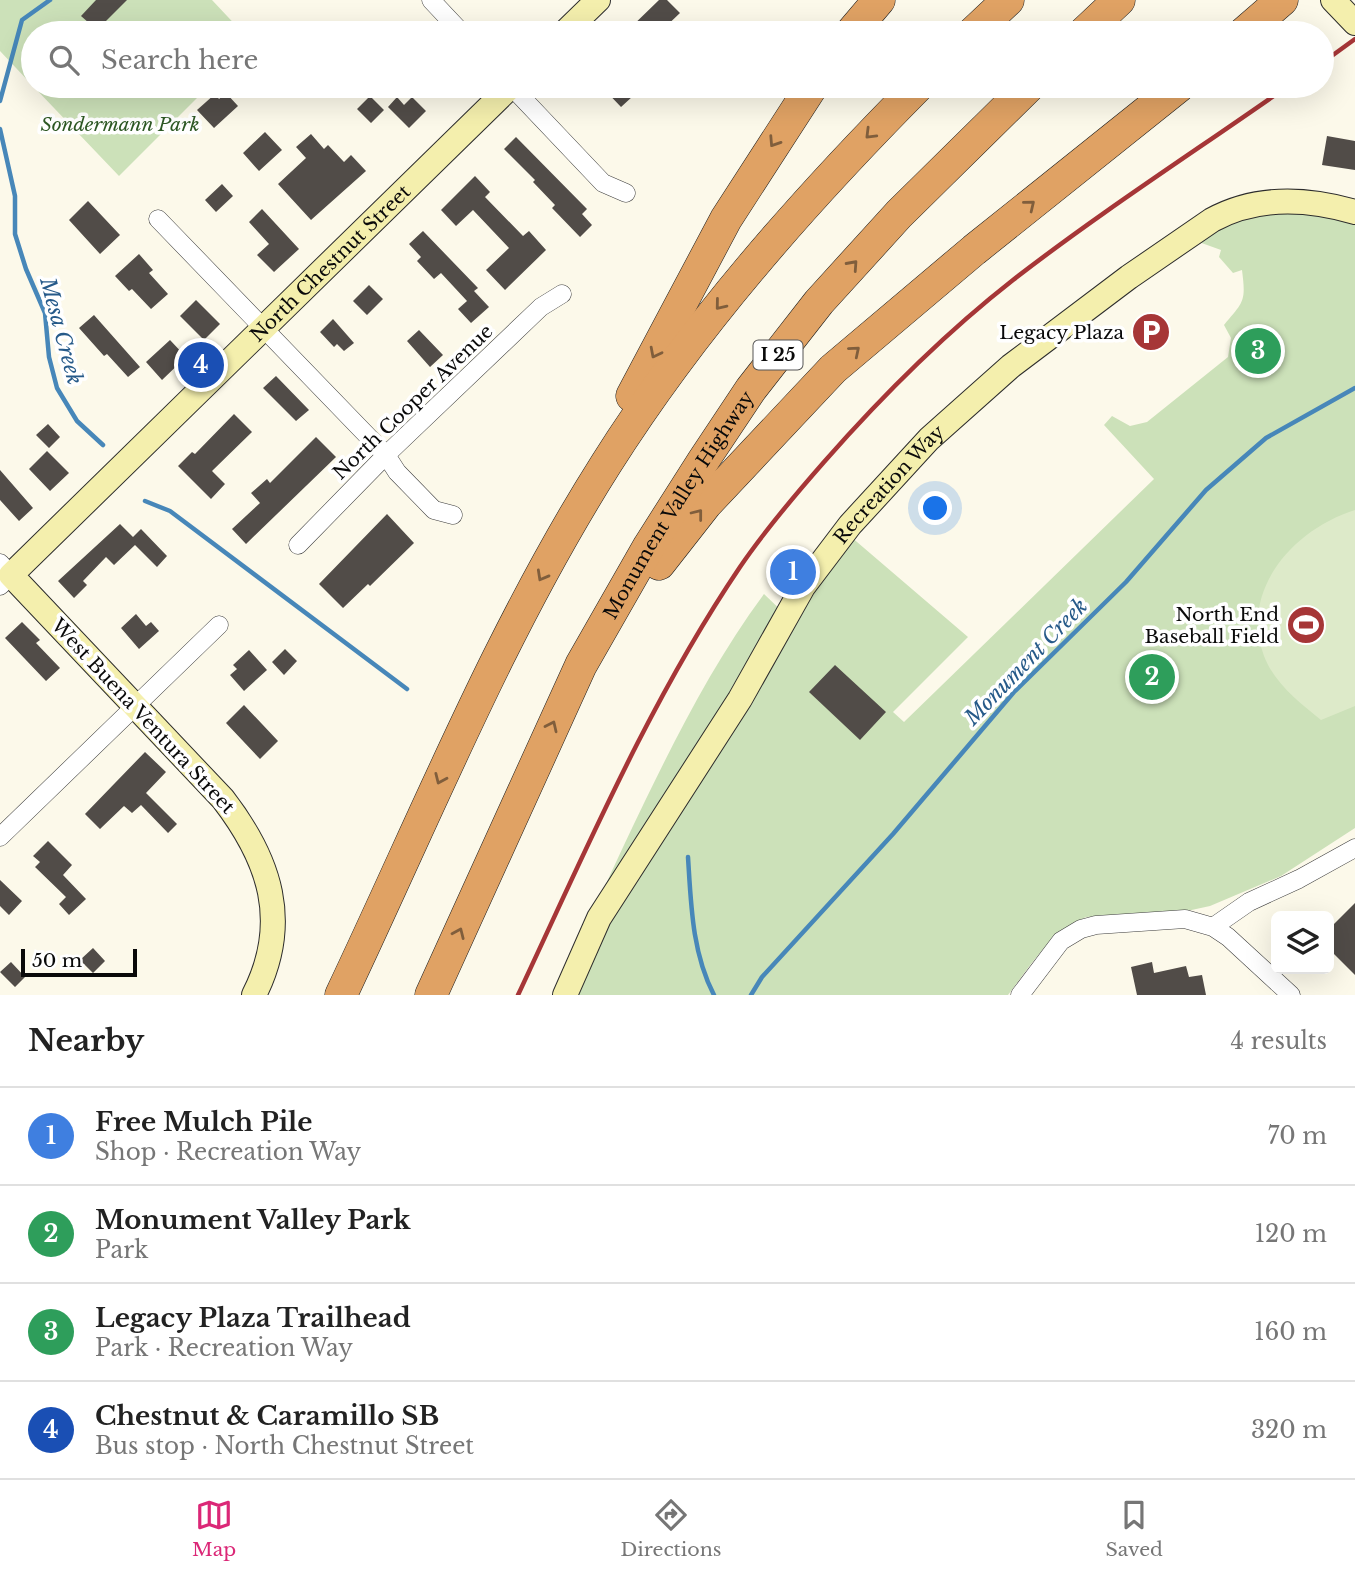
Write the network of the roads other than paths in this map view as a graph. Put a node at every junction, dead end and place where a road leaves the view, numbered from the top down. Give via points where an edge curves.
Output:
1 (431, 0) edge
2 (598, 0) edge
3 (879, 0) edge
4 (1008, 0) edge
5 (1119, 0) edge
6 (1282, 0) edge
7 (1334, 0) edge
8 (451, 21) edge
9 (576, 21) edge
10 (861, 21) edge
11 (986, 21) edge
12 (1097, 21) edge
13 (1258, 21) edge
14 (1355, 23) edge
15 (499, 98) edge
16 (522, 98) edge
17 (804, 98) edge
18 (906, 98) edge
19 (1017, 98) edge
20 (1165, 98) edge
21 (626, 193) dead end
22 (1355, 212) edge
23 (158, 219) dead end
24 (562, 294) dead end
25 (264, 327) junction
26 (386, 455) junction
27 (453, 514) dead end
28 (575, 516) junction
29 (298, 545) dead end
30 (4, 575) edge
31 (219, 625) dead end
32 (581, 665) junction
33 (136, 705) junction
34 (0, 837) edge
35 (1355, 848) edge
36 (1213, 928) junction
37 (254, 995) edge
38 (341, 995) edge
39 (431, 995) edge
40 (565, 995) edge
41 (1020, 995) edge
42 (1291, 995) edge

1 - 8 street
2 - 9 main road
3 - 10 highway
4 - 11 highway
5 - 12 highway
6 - 13 highway
7 - 14 main road
15 - 25 main road, North Chestnut Street
16 - 21 street via 603,183
17 -> 28 highway via 743,189 696,273
18 -> 28 highway via 840,164 688,345 638,414
32 -> 19 highway, Monument Valley Highway / I 25 via 649,546 751,389 819,302 899,214
32 -> 20 highway via 706,504 833,369
22 - 40 main road, Recreation Way via 1269,202 1212,220 1056,331 929,439 850,525 803,587 740,699 599,918
23 - 25 street
24 - 26 street, North Cooper Avenue via 541,307
25 - 26 street
25 - 30 main road, North Chestnut Street
26 - 27 street via 434,510
26 - 29 street, North Cooper Avenue
28 -> 38 highway via 511,632
30 - 33 main road, West Buena Ventura Street
31 - 33 street
39 -> 32 highway, Monument Valley Highway / I 25
33 - 34 street
33 - 37 main road, West Buena Ventura Street via 223,799 265,870 272,896 271,947
35 - 36 street via 1249,902
36 - 41 street via 1185,919 1082,929 1061,941
36 - 42 street

